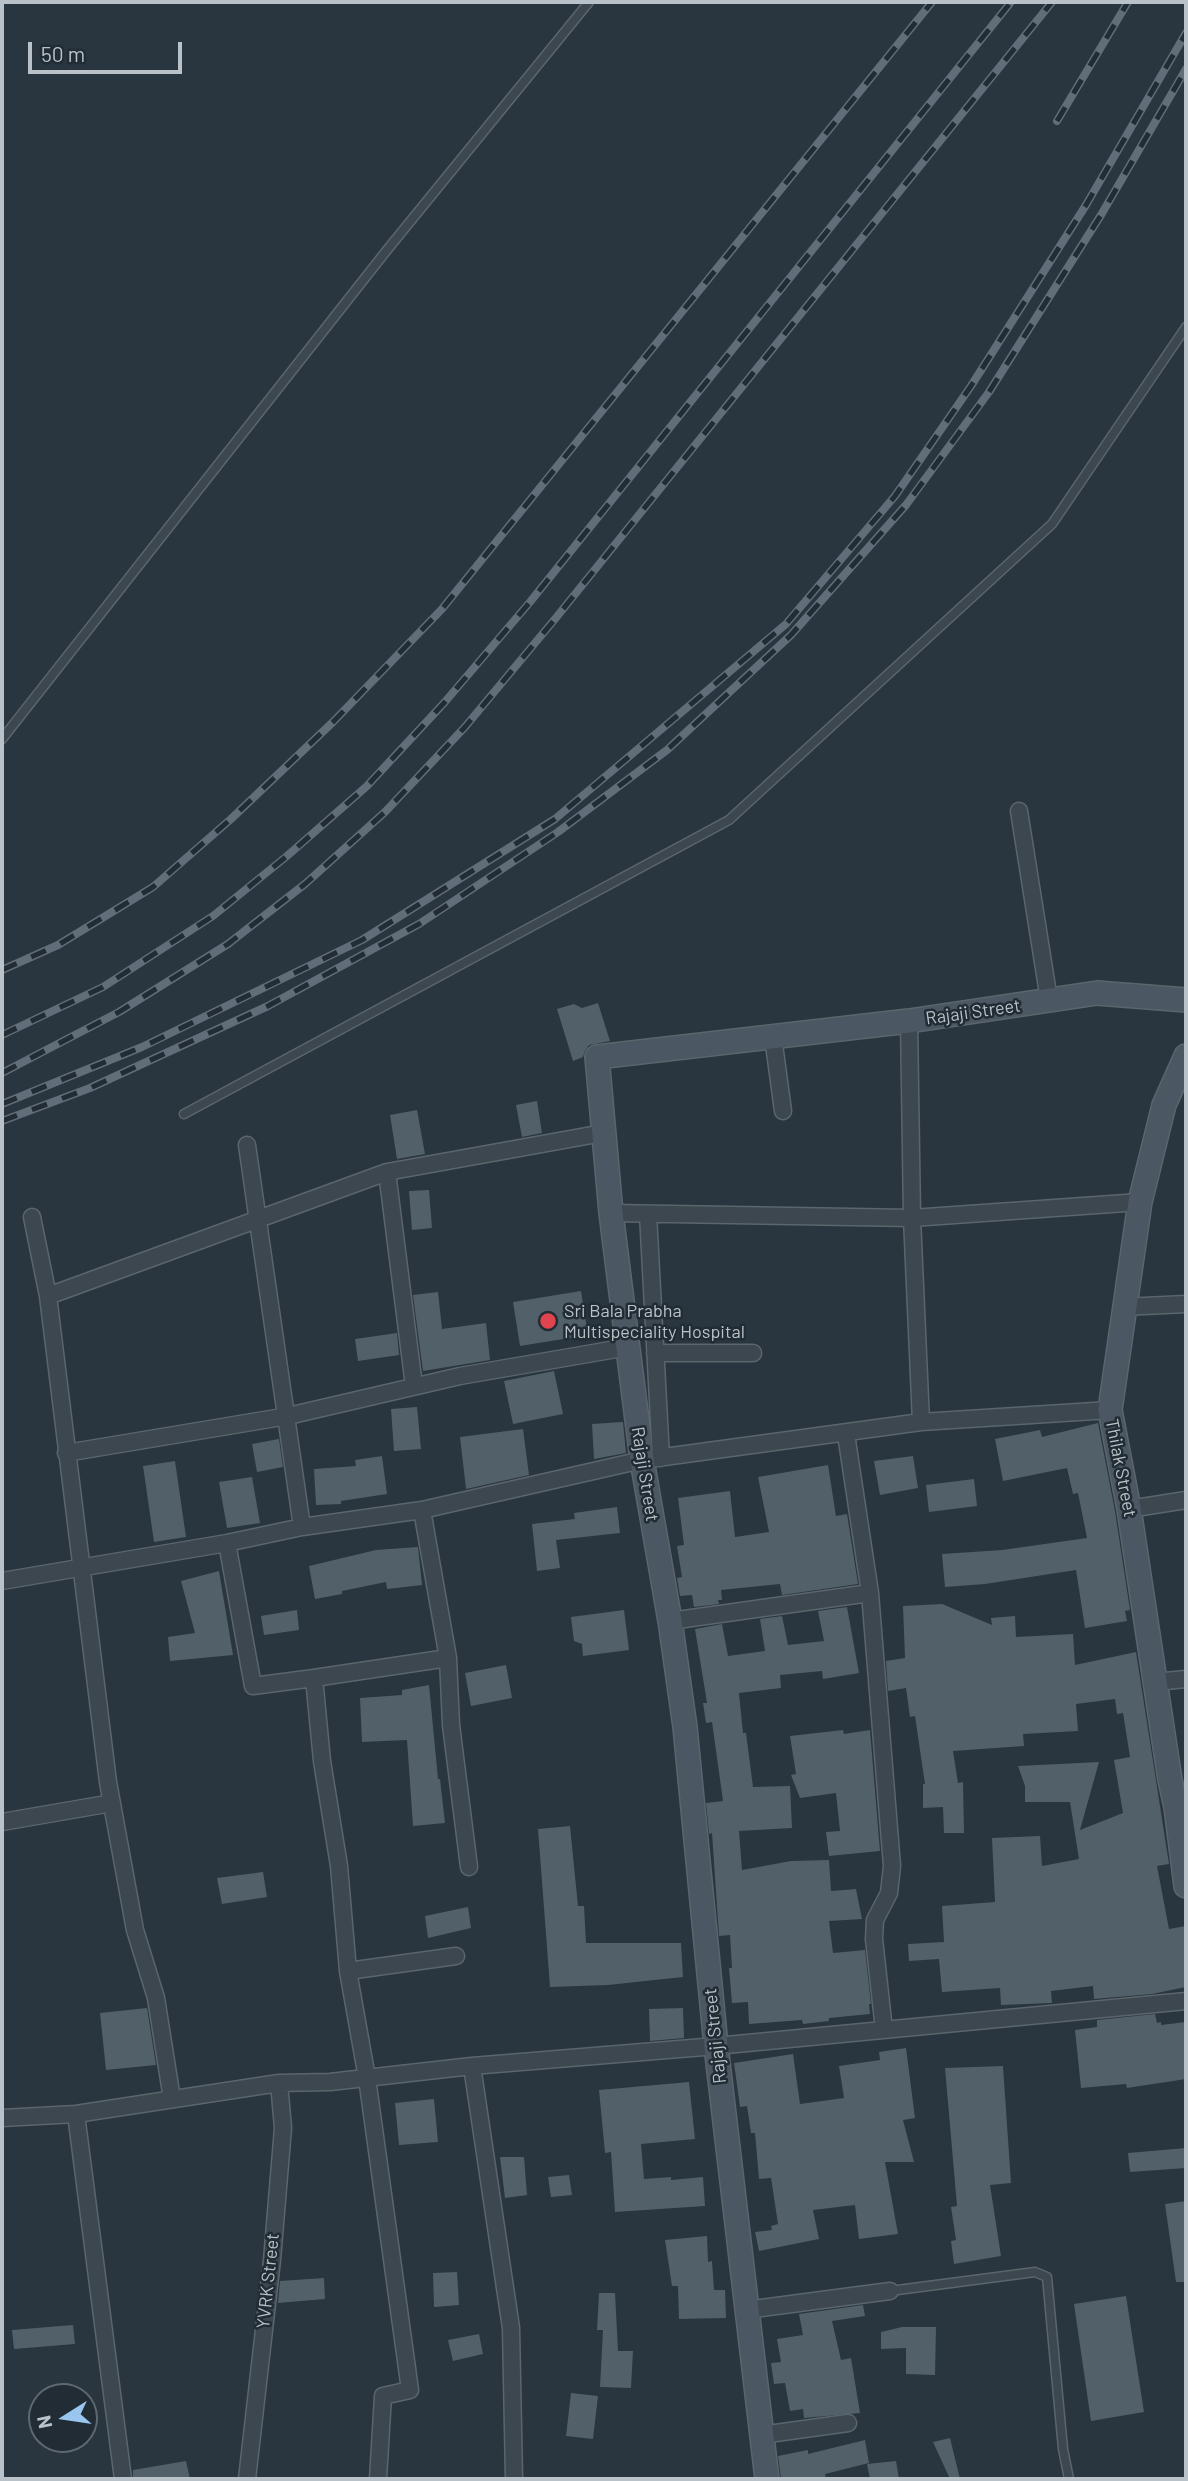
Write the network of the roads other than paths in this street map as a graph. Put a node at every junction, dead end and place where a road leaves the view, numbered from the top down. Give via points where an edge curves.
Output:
1 (589, 2) edge
2 (1186, 327) edge
3 (2, 739) edge
4 (1019, 811) dead end
5 (1049, 1000) junction
6 (1186, 1000) edge
7 (909, 1021) junction
8 (772, 1037) junction
9 (1186, 1056) edge
10 (783, 1111) dead end
11 (184, 1114) dead end
12 (603, 1133) junction
13 (247, 1145) dead end
14 (387, 1172) junction
15 (1140, 1202) junction
16 (611, 1213) junction
17 (648, 1214) junction
18 (32, 1217) dead end
19 (912, 1218) junction
20 (258, 1221) junction
21 (48, 1296) junction
22 (1186, 1304) edge
23 (1123, 1307) junction
24 (628, 1347) junction
25 (655, 1353) junction
26 (753, 1353) dead end
27 (414, 1386) junction
28 (1110, 1410) junction
29 (288, 1416) junction
30 (920, 1422) junction
31 (846, 1434) junction
32 (66, 1453) junction
33 (651, 1459) junction
34 (1186, 1500) edge
35 (1129, 1509) junction
36 (422, 1510) junction
37 (302, 1527) junction
38 (227, 1543) junction
39 (82, 1567) junction
40 (2, 1581) edge
41 (870, 1593) junction
42 (670, 1621) junction
43 (448, 1658) junction
44 (314, 1678) junction
45 (1186, 1678) edge
46 (1155, 1682) junction
47 (112, 1803) junction
48 (2, 1822) edge
49 (469, 1867) dead end
50 (1186, 1886) edge
51 (456, 1956) dead end
52 (348, 1971) junction
53 (1186, 2001) edge
54 (884, 2030) junction
55 (716, 2046) junction
56 (472, 2066) junction
57 (367, 2078) junction
58 (279, 2083) junction
59 (172, 2099) junction
60 (76, 2114) junction
61 (2, 2118) edge
62 (890, 2291) joint
63 (746, 2310) junction
64 (848, 2423) dead end
65 (761, 2435) junction
66 (123, 2479) edge
67 (247, 2479) edge
68 (378, 2479) edge
69 (514, 2479) edge
70 (767, 2479) edge
71 (1069, 2479) edge

1 - 3 lane via 387,250
2 - 11 lane via 1052,524 729,820
4 - 5 street
5 - 6 street, Rajaji Street via 1097,993
5 - 7 street, Rajaji Street
7 - 8 street, Rajaji Street
7 - 19 street
8 - 10 street
8 - 12 street, Rajaji Street via 597,1057
9 - 15 street, Thilak Street via 1164,1105
12 - 14 street
12 - 16 street, Rajaji Street
13 - 20 street
14 - 20 street
14 - 27 street
15 - 19 street
15 - 23 street, Thilak Street
16 - 17 street
16 - 24 street, Rajaji Street
17 - 19 street
17 - 25 street
18 - 21 street
19 - 30 street
20 - 21 street
20 - 29 street
21 - 32 street
22 - 23 street
23 - 28 street, Thilak Street
24 - 27 street
24 - 33 street, Rajaji Street
25 - 26 street
25 - 33 street
27 - 29 street
28 - 30 street
28 - 35 street, Thilak Street
29 - 32 street
29 - 37 street
30 - 31 street
31 - 33 street
31 - 41 street
32 - 39 street
33 - 36 street
33 - 42 street, Rajaji Street
34 - 35 street
35 - 46 street, Thilak Street
36 - 37 street
36 - 43 street
37 - 38 street
38 - 39 street
38 - 44 street via 253,1686
39 - 40 street
39 - 47 street
41 - 42 street
41 - 54 street via 892,1866 889,1893 875,1920 874,1938
42 - 55 street, Rajaji Street via 685,1727
43 - 44 street
43 - 49 street via 451,1726
44 - 52 street
45 - 46 street
46 - 50 street, Thilak Street
47 - 48 street
47 - 59 street via 135,1930 156,1998
51 - 52 street
52 - 57 street
53 - 54 street
54 - 55 street
55 - 56 street
55 - 63 street, Rajaji Street
56 - 57 street
56 - 69 street via 510,2328
57 - 58 street
57 - 68 street via 410,2390 383,2396
58 - 59 street
58 - 67 street, YVRK Street via 283,2128
59 - 60 street
60 - 61 street
60 - 66 street
62 - 63 street
62 - 71 lane via 1035,2272 1047,2277
63 - 65 street, Rajaji Street
64 - 65 street
65 - 70 street, Rajaji Street

